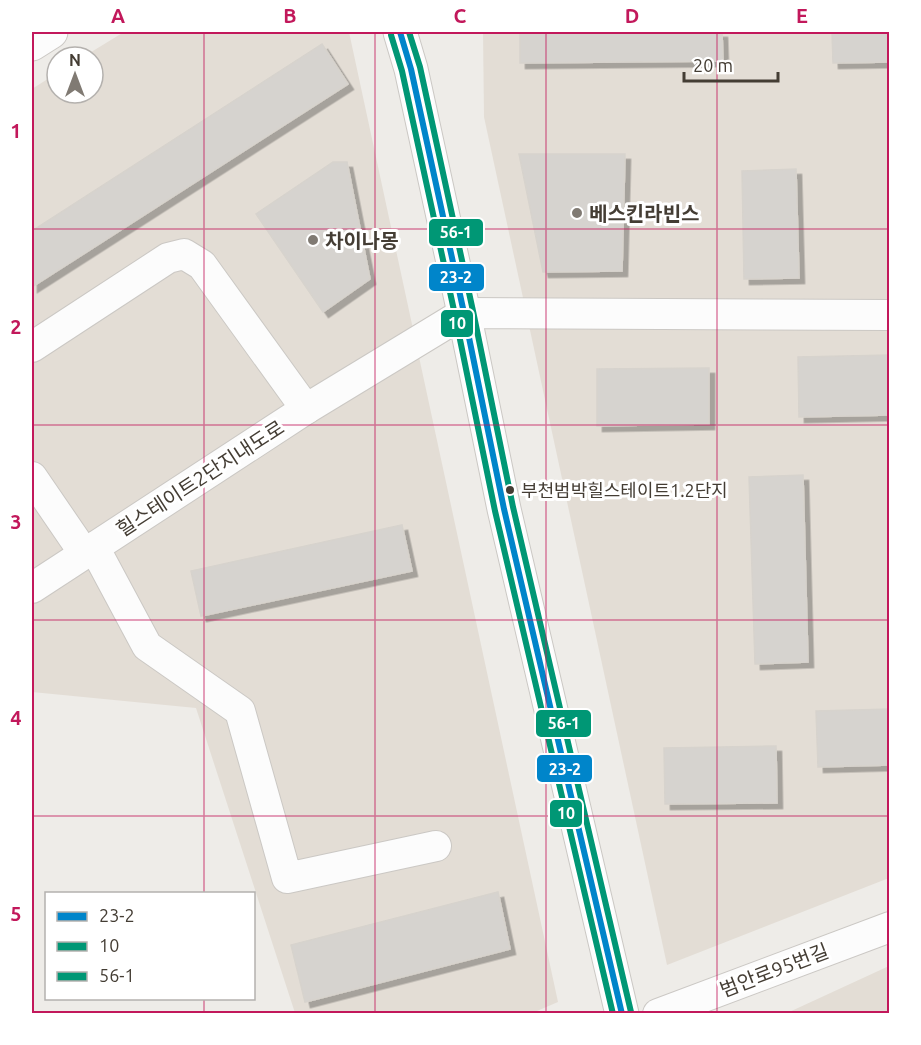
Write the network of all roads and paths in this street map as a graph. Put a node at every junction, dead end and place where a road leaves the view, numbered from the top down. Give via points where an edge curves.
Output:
1 (51, 32) edge
2 (400, 32) edge
3 (32, 44) edge
4 (464, 313) junction
5 (890, 315) edge
6 (32, 347) edge
7 (306, 409) junction
8 (32, 477) edge
9 (89, 550) junction
10 (32, 588) edge
11 (436, 846) dead end
12 (890, 927) edge
13 (622, 1014) edge
14 (658, 1014) edge

1 - 3 street
2 - 4 street
4 - 5 street
4 - 7 street, 힐스테이트2단지내도로
4 - 13 street via 504,509
6 - 7 street, 힐스테이트2단지내도로 via 168,258 184,254 202,265
7 - 9 street, 힐스테이트2단지내도로
8 - 9 street, 힐스테이트2단지내도로
9 - 10 street, 힐스테이트2단지내도로
9 - 11 street, 힐스테이트2단지내도로 via 147,646 240,711 287,878
12 - 14 street, 범안로95번길

